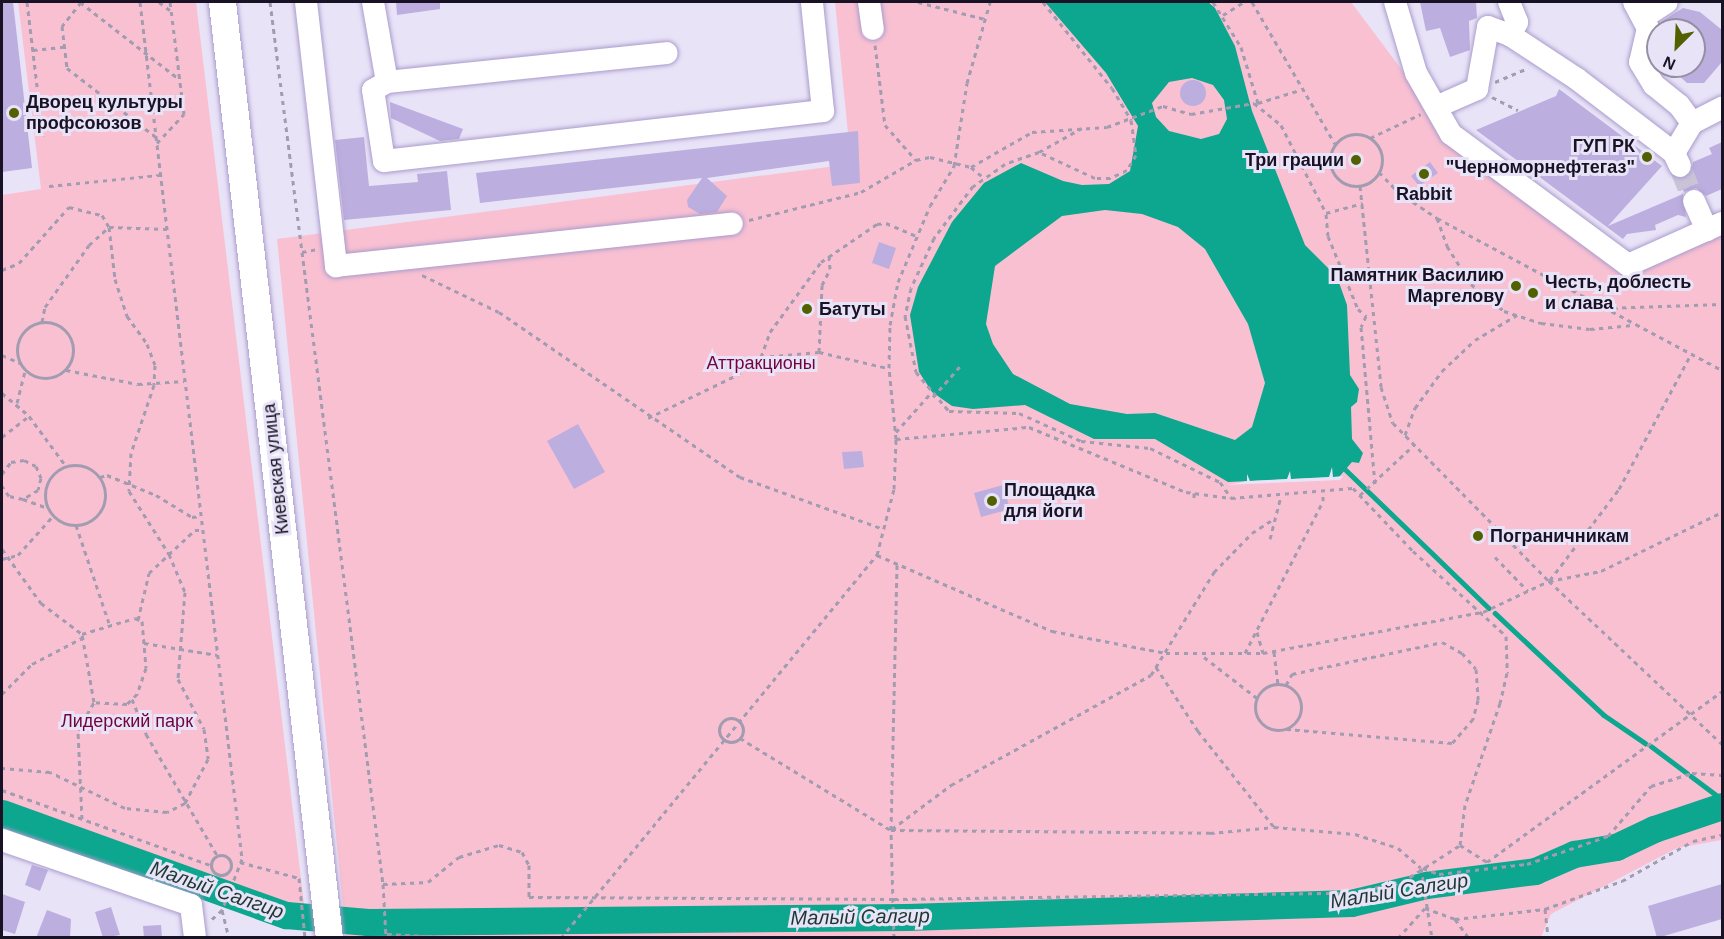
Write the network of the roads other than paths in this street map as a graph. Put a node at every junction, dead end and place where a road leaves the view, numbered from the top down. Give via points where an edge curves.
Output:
1 (222, 2) edge
2 (306, 2) edge
3 (373, 2) edge
4 (812, 2) edge
5 (869, 2) edge
6 (1395, 2) edge
7 (1509, 2) edge
8 (1667, 2) edge
9 (1639, 9) edge
10 (873, 29) road end
11 (1510, 35) junction
12 (667, 53) dead end
13 (387, 82) junction
14 (1436, 107) junction
15 (1722, 108) edge
16 (1692, 123) junction
17 (1694, 201) tunnel mouth
18 (732, 224) road end
19 (1715, 227) edge
20 (2, 840) edge
21 (195, 938) edge
22 (329, 938) edge

1 - 22 main road, Киевская улица via 310,878
2 - 18 lane via 336,266
3 - 13 lane
4 - 13 lane via 824,111 384,161 373,90
5 - 10 lane
6 - 14 lane via 1416,73
7 - 11 lane via 1517,22
8 - 9 lane
9 - 16 lane via 1648,28 1640,62 1654,85 1679,105
11 - 14 lane via 1488,27 1477,89
11 - 16 lane via 1545,62 1576,79 1677,160
12 - 13 lane
14 - 19 lane via 1451,134 1628,265
15 - 16 lane
17 - 19 lane
20 - 21 lane via 191,905

